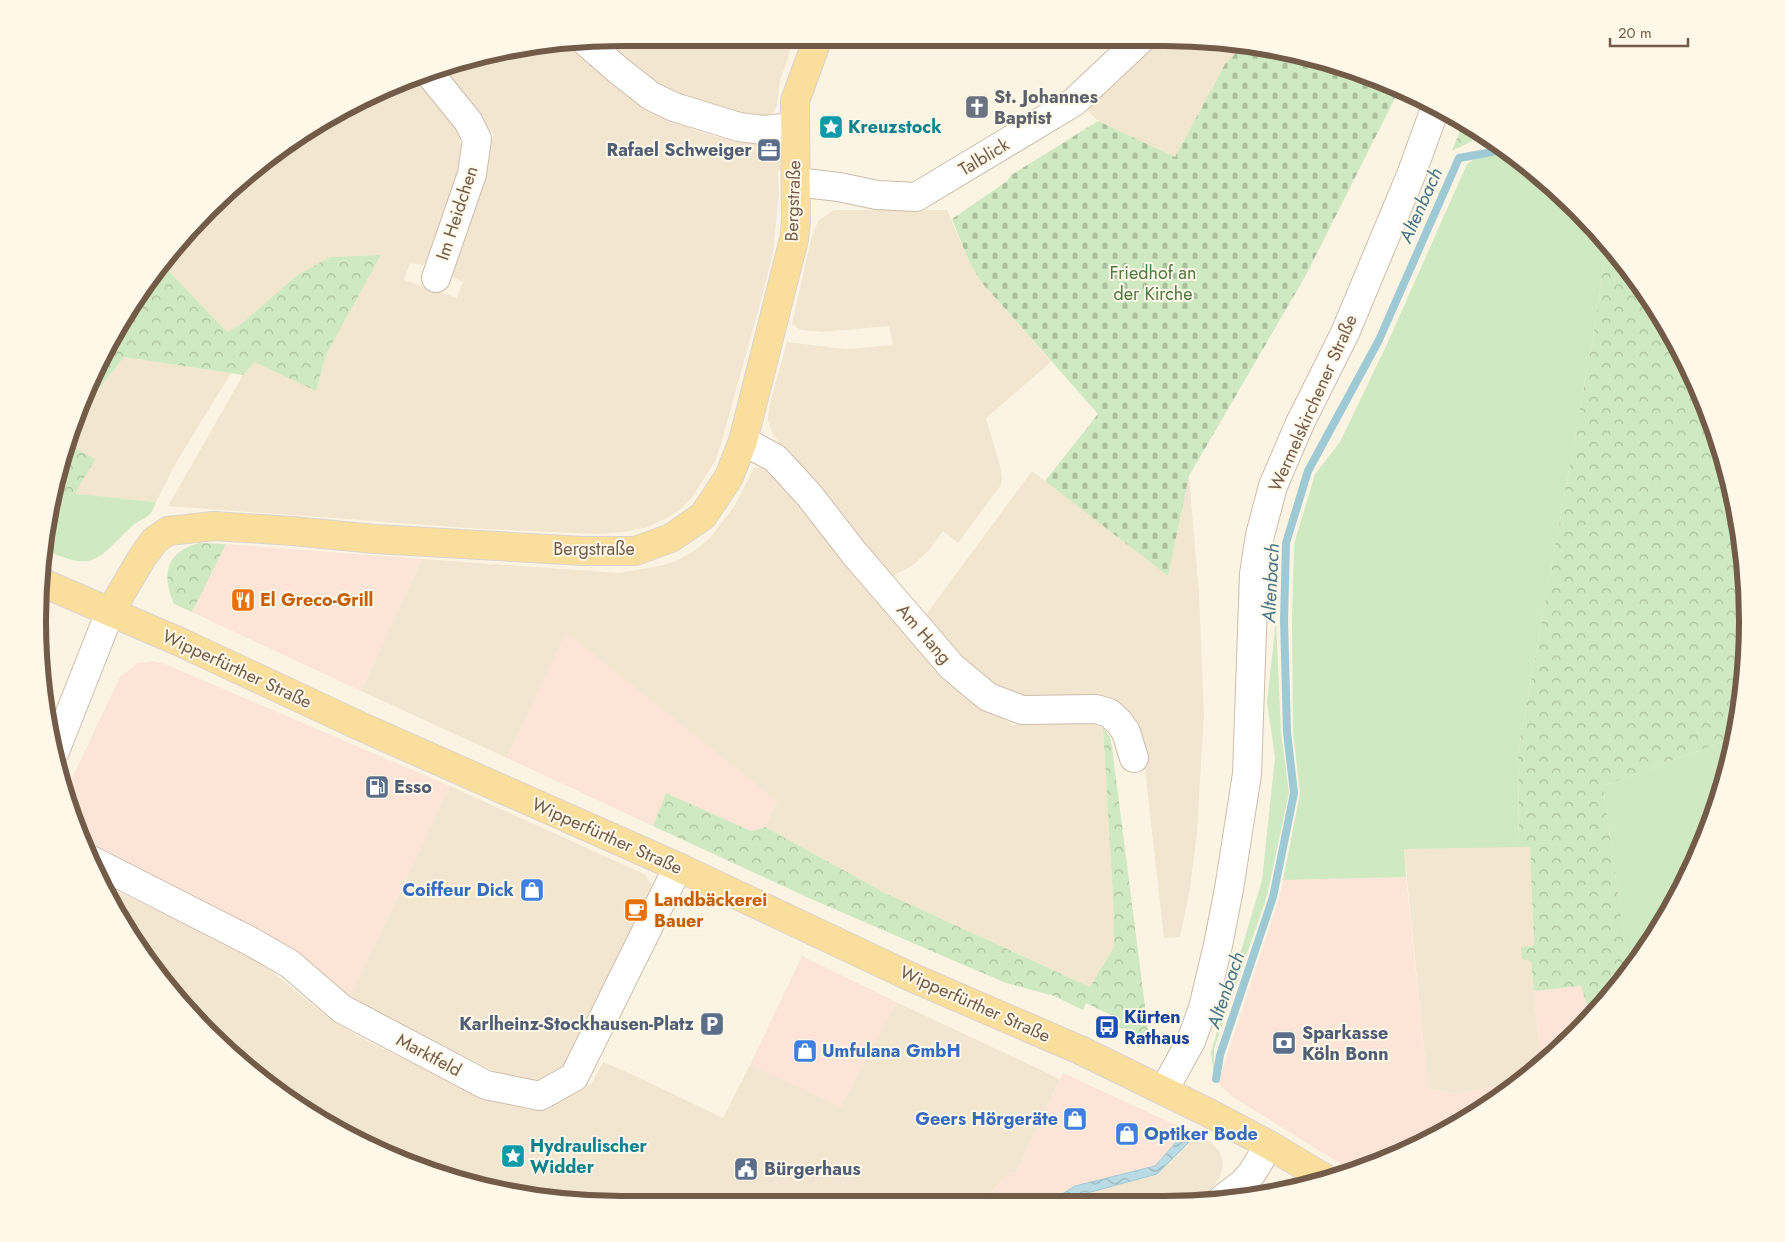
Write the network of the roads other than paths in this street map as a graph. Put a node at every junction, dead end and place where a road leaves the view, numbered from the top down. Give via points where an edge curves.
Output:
1 (815, 46) edge
2 (1134, 46) edge
3 (591, 47) edge
4 (433, 78) edge
5 (1433, 114) edge
6 (794, 127) junction
7 (796, 182) junction
8 (436, 278) dead end
9 (743, 441) junction
10 (47, 585) edge
11 (110, 612) junction
12 (59, 741) edge
13 (1134, 758) dead end
14 (101, 865) edge
15 (678, 867) junction
16 (1164, 1090) junction
17 (1269, 1145) junction
18 (1318, 1174) edge
19 (1232, 1192) edge

1 - 6 main road, Bergstraße via 795,101
2 - 7 street, Talblick via 1074,102 916,197 877,195
3 - 6 street via 651,96 674,107 739,127 763,130
4 - 8 street, Im Heidchen via 468,121 477,139 472,174
5 - 16 street, Wermelskirchener Straße via 1345,333 1286,453 1270,494 1254,574 1246,774 1232,870 1203,1008 1191,1041
6 - 7 main road, Bergstraße
7 - 9 main road, Bergstraße via 794,238
9 - 11 main road, Bergstraße via 729,477 703,516 671,538 635,551 384,540 214,526 168,531 155,540 143,556
9 - 13 street, Am Hang via 774,458 809,495 952,667 988,697 1022,710 1096,709 1109,713 1126,732
10 - 11 main road, Wipperfürther Straße
11 - 12 street
11 - 15 main road, Wipperfürther Straße
14 - 15 street, Marktfeld via 250,941 290,964 342,1009 486,1085 540,1096 574,1077
15 - 16 main road, Wipperfürther Straße via 854,951
16 - 17 main road, Wipperfürther Straße
17 - 18 main road, Wipperfürther Straße
17 - 19 street via 1252,1173

